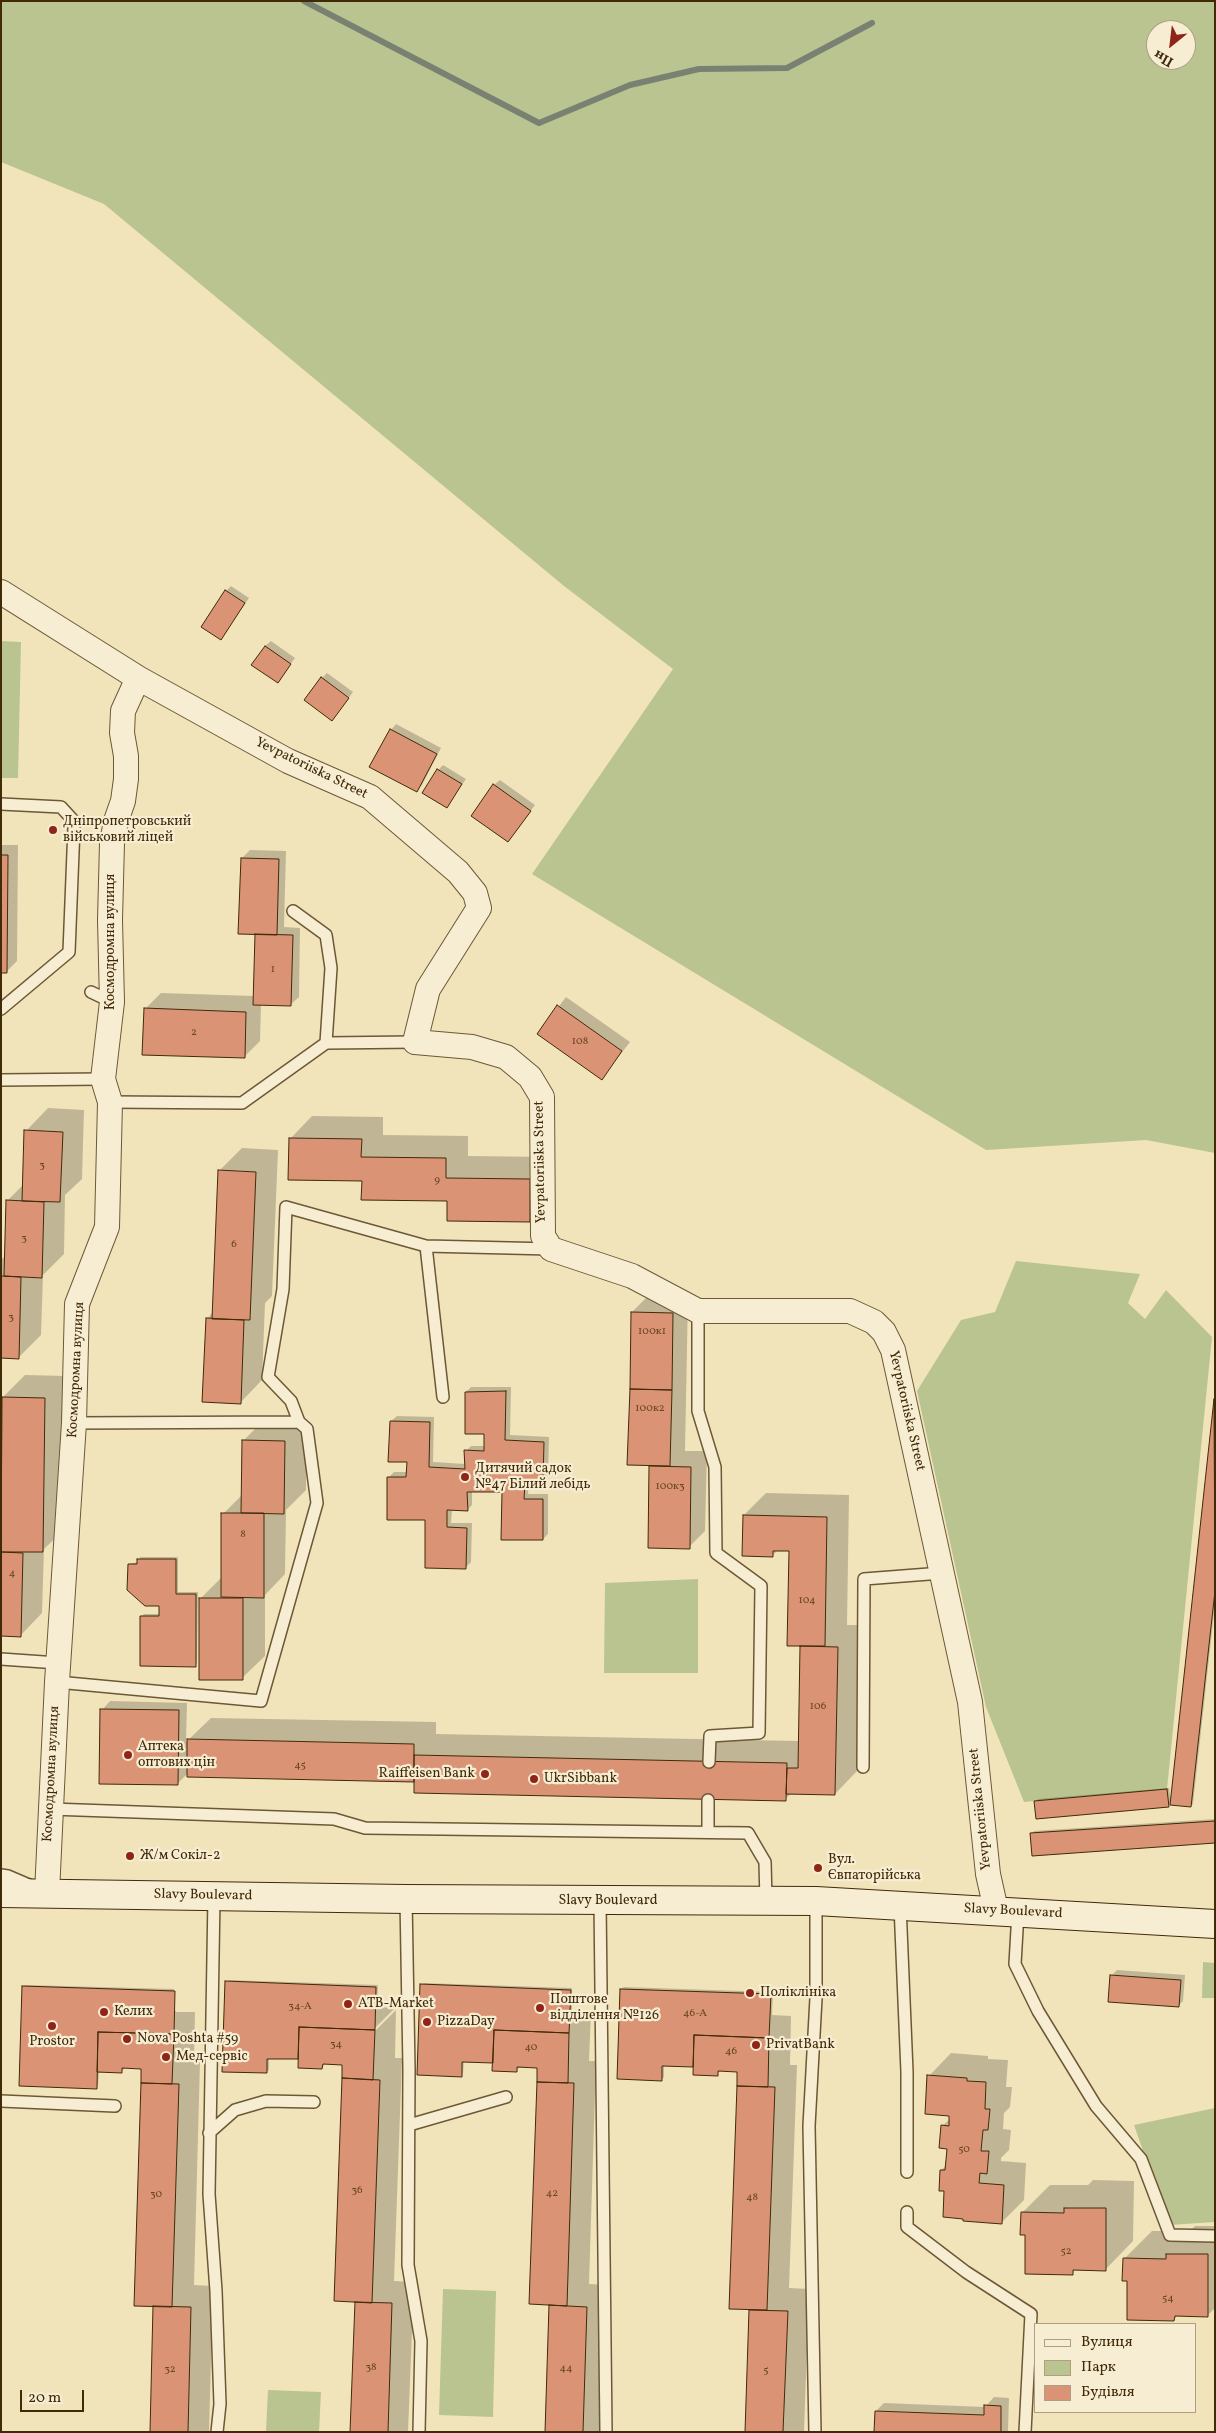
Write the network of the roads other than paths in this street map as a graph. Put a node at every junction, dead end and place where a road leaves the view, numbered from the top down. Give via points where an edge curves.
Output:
1 (1, 592) edge
2 (138, 678) junction
3 (1, 804) edge
4 (293, 911) dead end
5 (1, 1009) edge
6 (415, 1042) junction
7 (326, 1043) junction
8 (103, 1079) junction
9 (1, 1080) edge
10 (110, 1102) junction
11 (426, 1246) junction
12 (551, 1249) junction
13 (698, 1310) junction
14 (443, 1397) dead end
15 (299, 1422) junction
16 (74, 1424) junction
17 (942, 1573) junction
18 (1, 1659) edge
19 (57, 1673) junction
20 (709, 1762) dead end
21 (863, 1767) dead end
22 (708, 1800) dead end
23 (51, 1809) junction
24 (708, 1832) junction
25 (1, 1875) edge
26 (1, 1893) edge
27 (47, 1893) junction
28 (214, 1896) junction
29 (406, 1900) junction
30 (600, 1901) junction
31 (816, 1901) junction
32 (766, 1902) junction
33 (900, 1905) junction
34 (1007, 1911) junction
35 (1215, 1924) edge
36 (506, 2097) dead end
37 (1, 2101) edge
38 (314, 2102) dead end
39 (115, 2106) dead end
40 (409, 2125) junction
41 (209, 2133) junction
42 (907, 2172) dead end
43 (907, 2212) dead end
44 (1215, 2236) edge
45 (218, 2432) edge
46 (419, 2432) edge
47 (606, 2432) edge
48 (815, 2432) edge
49 (1025, 2432) edge

1 - 2 street, Yevpatoriiska Street
2 - 6 street, Yevpatoriiska Street via 288,761 370,797 458,872 475,893 479,908 428,988
2 - 8 street, Космодромна вулиця via 123,711 126,779 112,843 110,920 102,997
3 - 5 lane via 61,808 72,819 74,827 68,952
4 - 7 lane via 326,935 331,968
6 - 7 lane
6 - 12 street, Yevpatoriiska Street via 472,1047 506,1057 530,1077 542,1097 543,1236
7 - 10 lane via 242,1103
8 - 9 lane
8 - 10 street, Космодромна вулиця
10 - 16 street, Космодромна вулиця via 107,1227 77,1304
11 - 12 lane
11 - 14 lane
11 - 15 lane via 286,1207 283,1289 268,1376 291,1401
12 - 13 street, Yevpatoriiska Street via 632,1276
13 - 17 street, Yevpatoriiska Street via 850,1311 874,1322 884,1332 893,1350
13 - 20 lane via 698,1411 716,1467 716,1553 761,1586 759,1733 710,1736
15 - 16 lane
15 - 19 lane via 307,1429 317,1503 261,1700
16 - 19 street, Космодромна вулиця
17 - 21 lane via 864,1580
17 - 34 street, Yevpatoriiska Street via 970,1702 988,1874
18 - 19 lane
19 - 23 street, Космодромна вулиця
22 - 24 lane
23 - 24 lane via 334,1819 365,1828
23 - 27 street, Космодромна вулиця
24 - 32 lane via 748,1833 765,1862
25 - 27 lane
26 - 27 street, Slavy Boulevard
27 - 28 street, Slavy Boulevard
28 - 29 street, Slavy Boulevard
28 - 41 lane
29 - 30 street, Slavy Boulevard
29 - 40 lane
30 - 32 street, Slavy Boulevard
30 - 47 lane
31 - 32 street, Slavy Boulevard
31 - 33 street, Slavy Boulevard
31 - 48 lane via 816,1998 809,2126
33 - 34 street, Slavy Boulevard
33 - 42 lane
34 - 35 street, Slavy Boulevard
34 - 44 lane via 1015,1964 1038,2011 1096,2106 1141,2158 1170,2235
36 - 40 lane
37 - 39 lane
38 - 41 lane via 266,2101 235,2110
40 - 46 lane via 408,2265 421,2341
41 - 45 lane via 209,2194 220,2395
43 - 49 lane via 907,2227 966,2272 1031,2314

